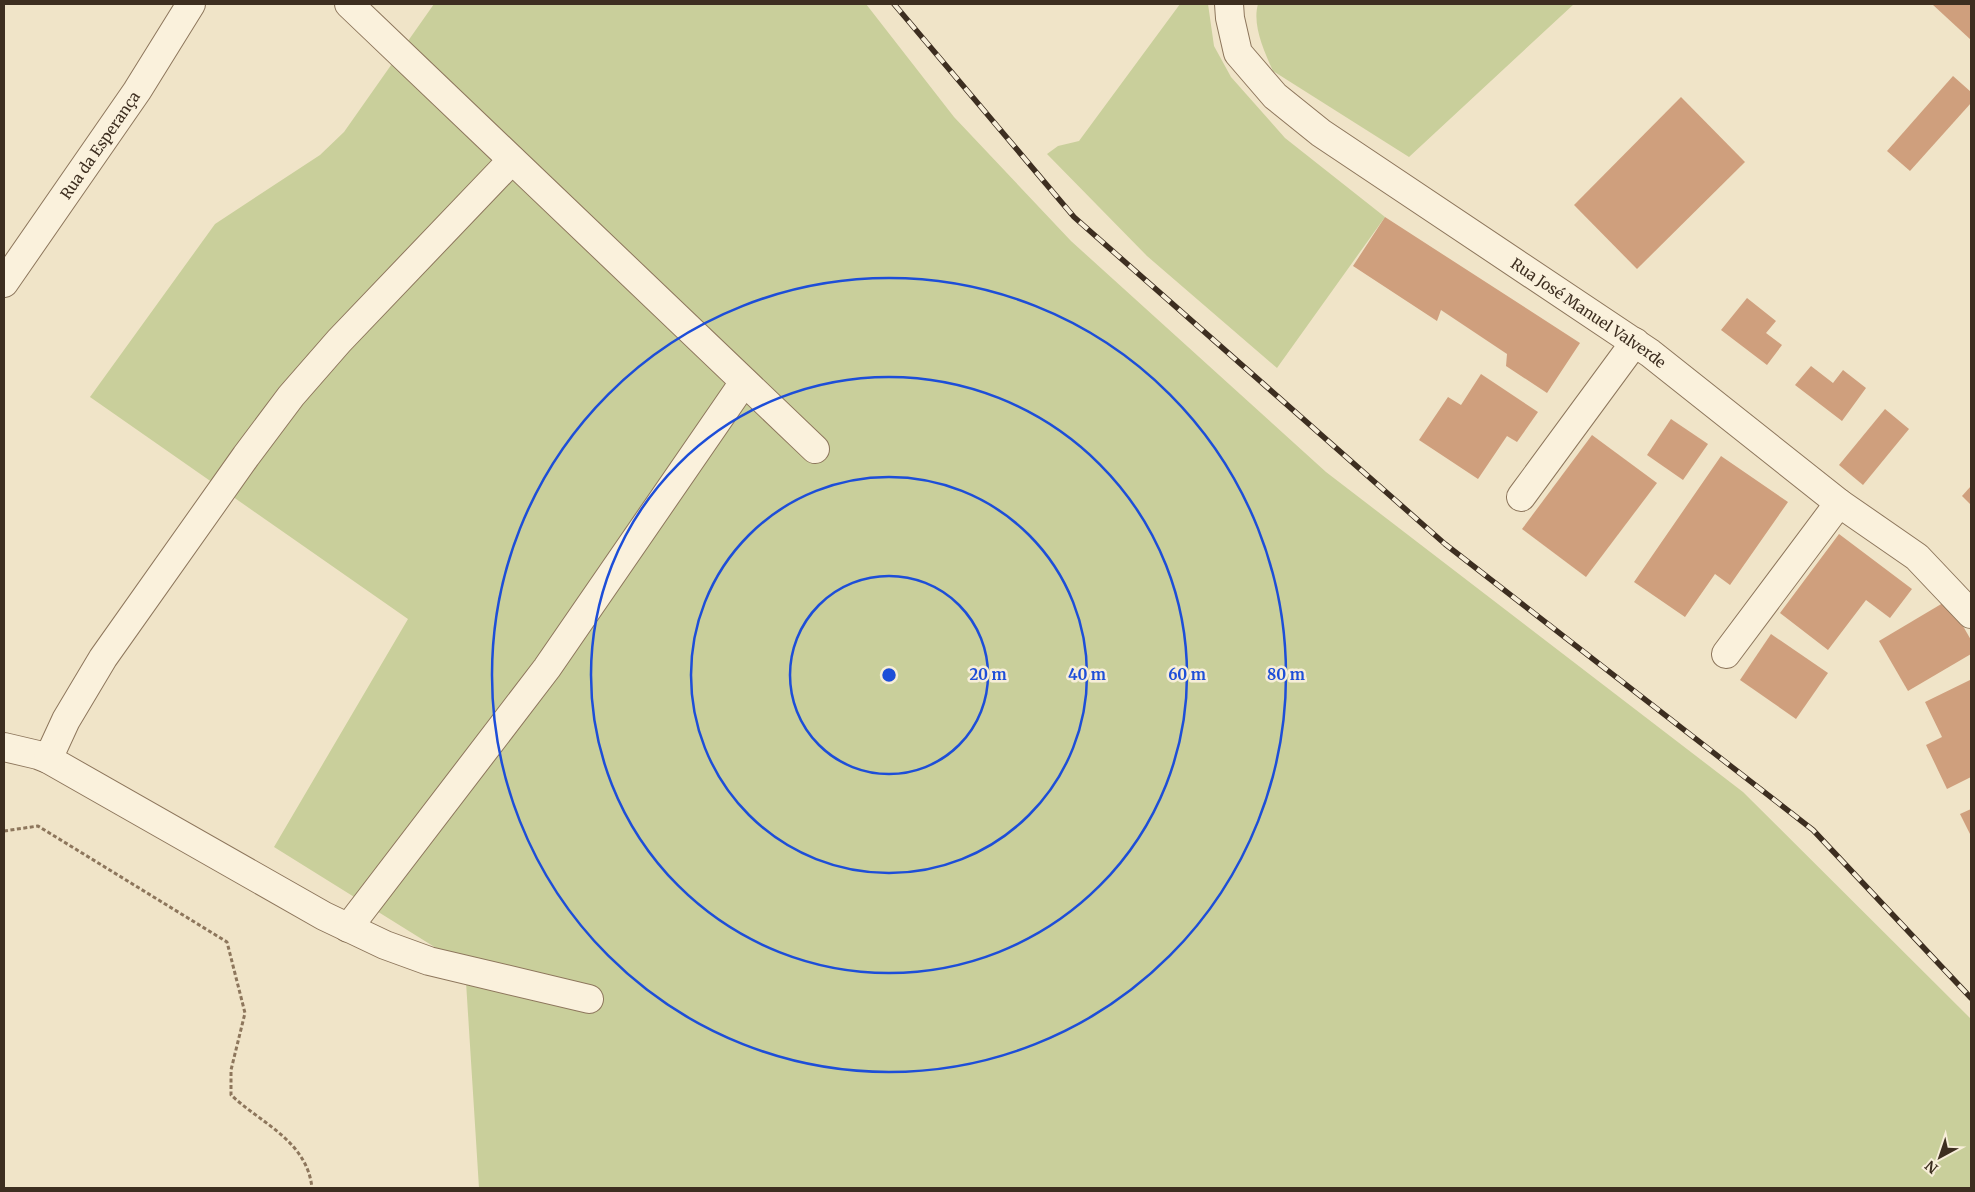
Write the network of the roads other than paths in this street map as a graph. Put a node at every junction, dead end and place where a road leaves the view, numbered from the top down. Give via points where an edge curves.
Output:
1 (191, 4) edge
2 (349, 4) edge
3 (1229, 4) edge
4 (512, 160) junction
5 (4, 283) edge
6 (1635, 342) junction
7 (744, 382) junction
8 (815, 449) dead end
9 (1521, 497) dead end
10 (1839, 503) junction
11 (1971, 614) edge
12 (1726, 654) dead end
13 (4, 747) edge
14 (48, 759) junction
15 (348, 928) junction
16 (589, 999) dead end

1 - 5 street, Rua da Esperança via 137,91
2 - 4 street
3 - 6 street, Rua José Manuel Valverde via 1238,53 1275,96 1320,133
4 - 7 street
4 - 14 street via 339,341 292,396 103,658 66,720
6 - 9 street
6 - 10 street, Rua José Manuel Valverde
7 - 8 street
7 - 15 street via 547,668
10 - 11 street, Rua José Manuel Valverde via 1917,557
10 - 12 street
13 - 14 street
14 - 15 street
15 - 16 street via 430,961

